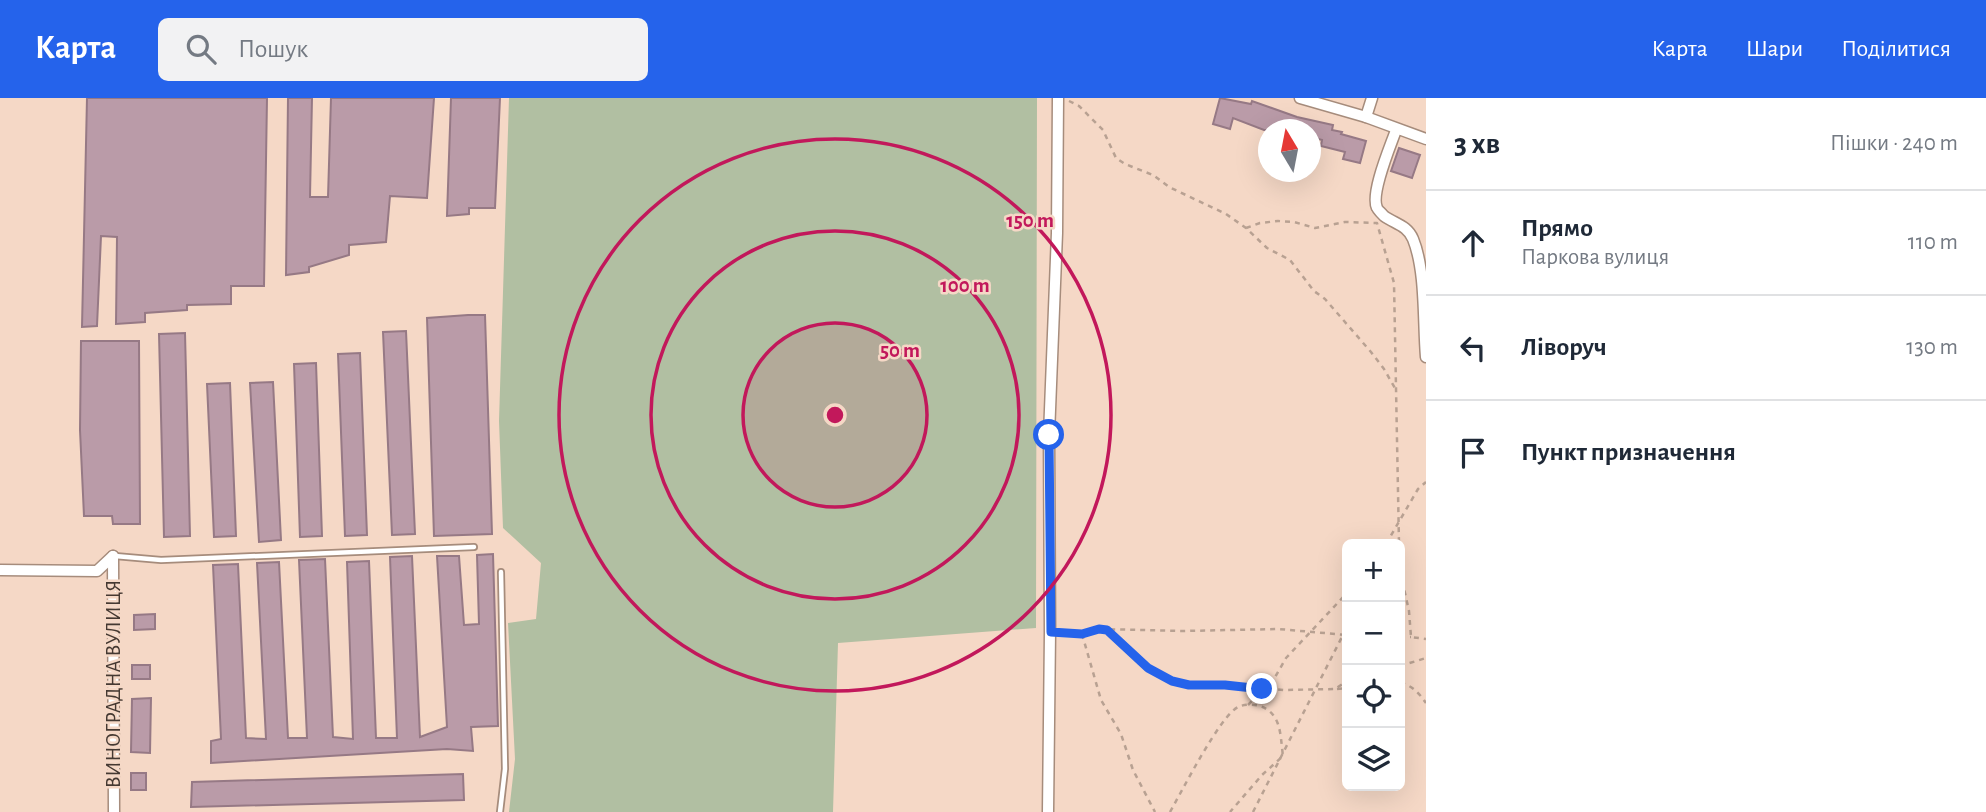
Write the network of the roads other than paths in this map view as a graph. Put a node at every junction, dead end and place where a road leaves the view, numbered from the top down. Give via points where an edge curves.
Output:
1 (1060, 98) edge
2 (1300, 98) edge
3 (1372, 98) edge
4 (1366, 117) junction
5 (1396, 130) junction
6 (1426, 139) edge
7 (1426, 357) edge
8 (474, 547) dead end
9 (113, 556) junction
10 (0, 570) edge
11 (501, 572) dead end
12 (114, 812) edge
13 (500, 812) edge
14 (1048, 812) edge

1 - 14 street via 1049,435
2 - 4 street
3 - 4 street
4 - 5 street
5 - 6 street
5 - 7 street via 1375,201 1383,215 1404,226 1413,239 1424,292
8 - 9 lane via 162,560
9 - 10 street via 97,571
9 - 12 street, ВИНОГРАДНА ВУЛИЦЯ
11 - 13 lane via 505,769

